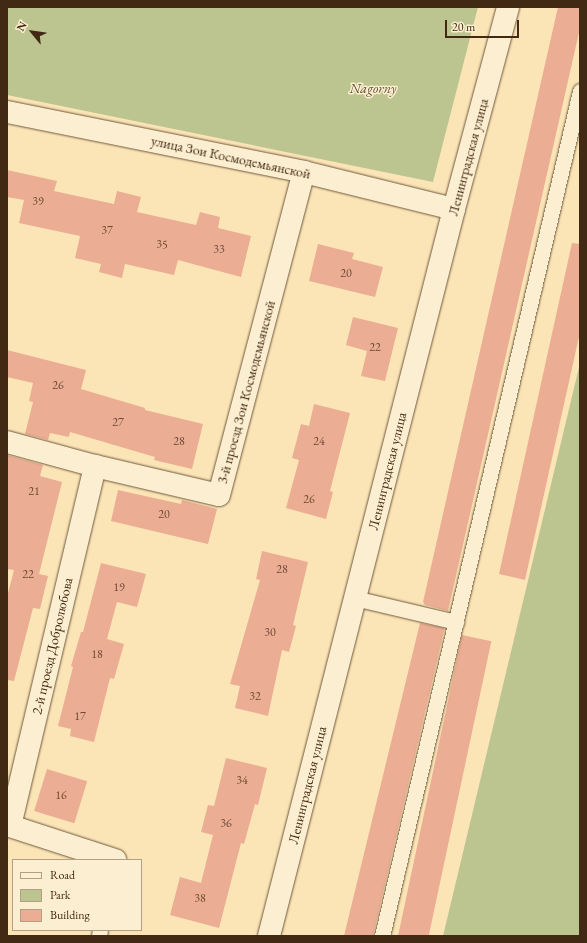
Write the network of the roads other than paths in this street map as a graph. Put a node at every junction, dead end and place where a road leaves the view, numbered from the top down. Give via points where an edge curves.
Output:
1 (508, 7) edge
2 (580, 91) edge
3 (7, 112) edge
4 (304, 172) junction
5 (454, 209) junction
6 (7, 442) edge
7 (95, 466) junction
8 (354, 598) junction
9 (456, 622) junction
10 (8, 826) edge
11 (112, 859) edge
12 (269, 936) edge
13 (382, 936) edge

1 - 5 street, Ленинградская улица
2 - 9 lane
3 - 4 street, улица Зои Космодемьянской
4 - 5 street, улица Зои Космодемьянской
4 - 7 street, 3-й проезд Зои Космодемьянской via 219,495
5 - 8 street, Ленинградская улица
6 - 7 street, 3-й проезд Зои Космодемьянской
7 - 10 street, 2-й проезд Добролюбова
8 - 9 lane
8 - 12 street, Ленинградская улица
9 - 13 lane
10 - 11 street, 2-й проезд Добролюбова

